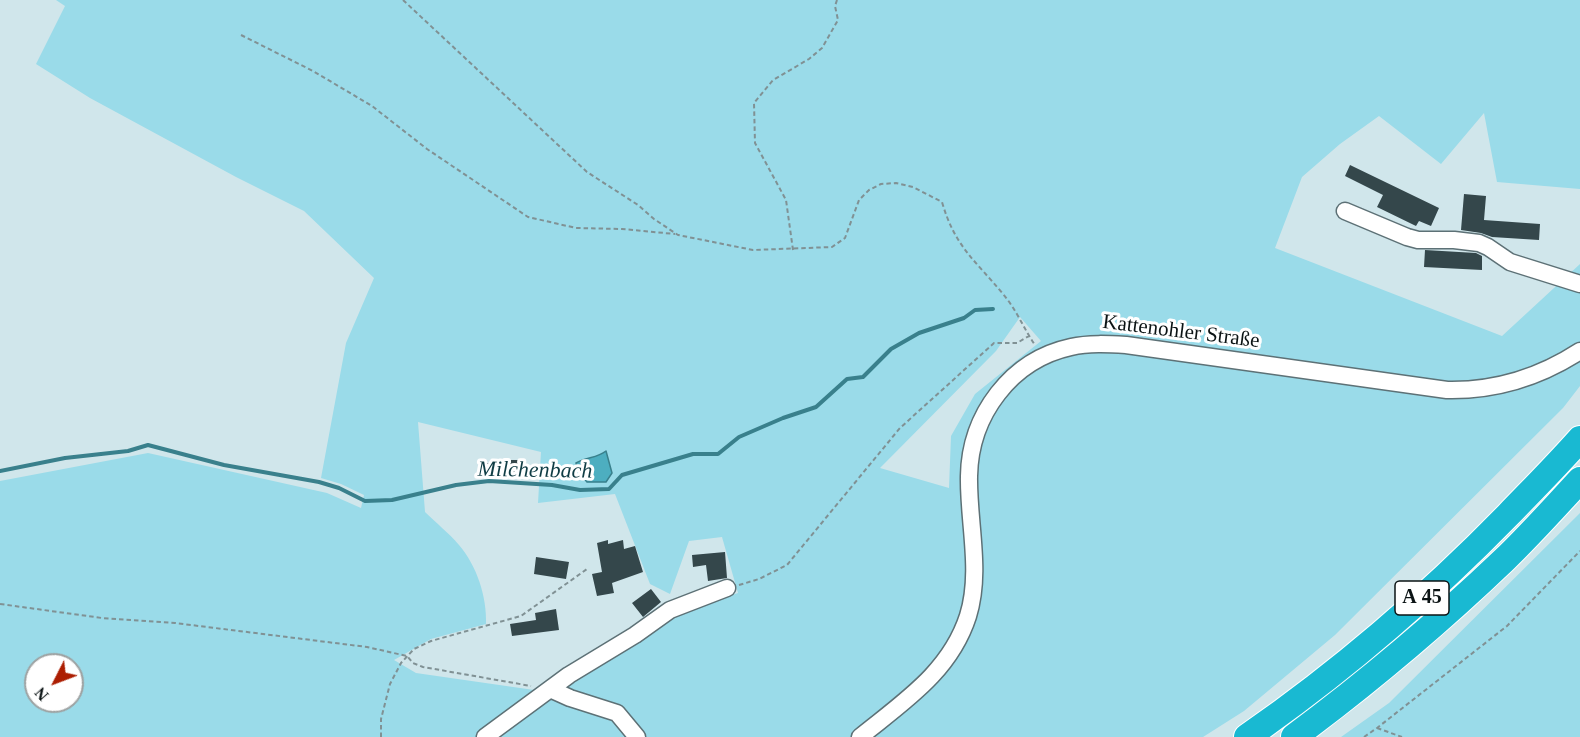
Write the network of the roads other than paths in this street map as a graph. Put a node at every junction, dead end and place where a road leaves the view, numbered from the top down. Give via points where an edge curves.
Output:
1 (1345, 210) dead end
2 (1580, 284) edge
3 (1580, 351) edge
4 (1580, 439) edge
5 (1580, 480) edge
6 (726, 588) road end
7 (550, 689) junction
8 (485, 737) edge
9 (637, 737) edge
10 (860, 737) edge
11 (1247, 737) edge
12 (1294, 737) edge

1 - 2 street via 1418,240 1479,243 1510,262
3 - 10 street, Kattenohler Straße via 1534,375 1468,390 1126,345 1086,344 1043,356 1015,374 998,392 974,439 969,476 973,591 955,647 933,677
4 - 11 highway, A 45 via 1478,546 1400,619 1296,703
5 - 12 highway, A 45 via 1506,558 1418,640
6 - 7 street via 670,610
7 - 8 street
7 - 9 street via 617,713

